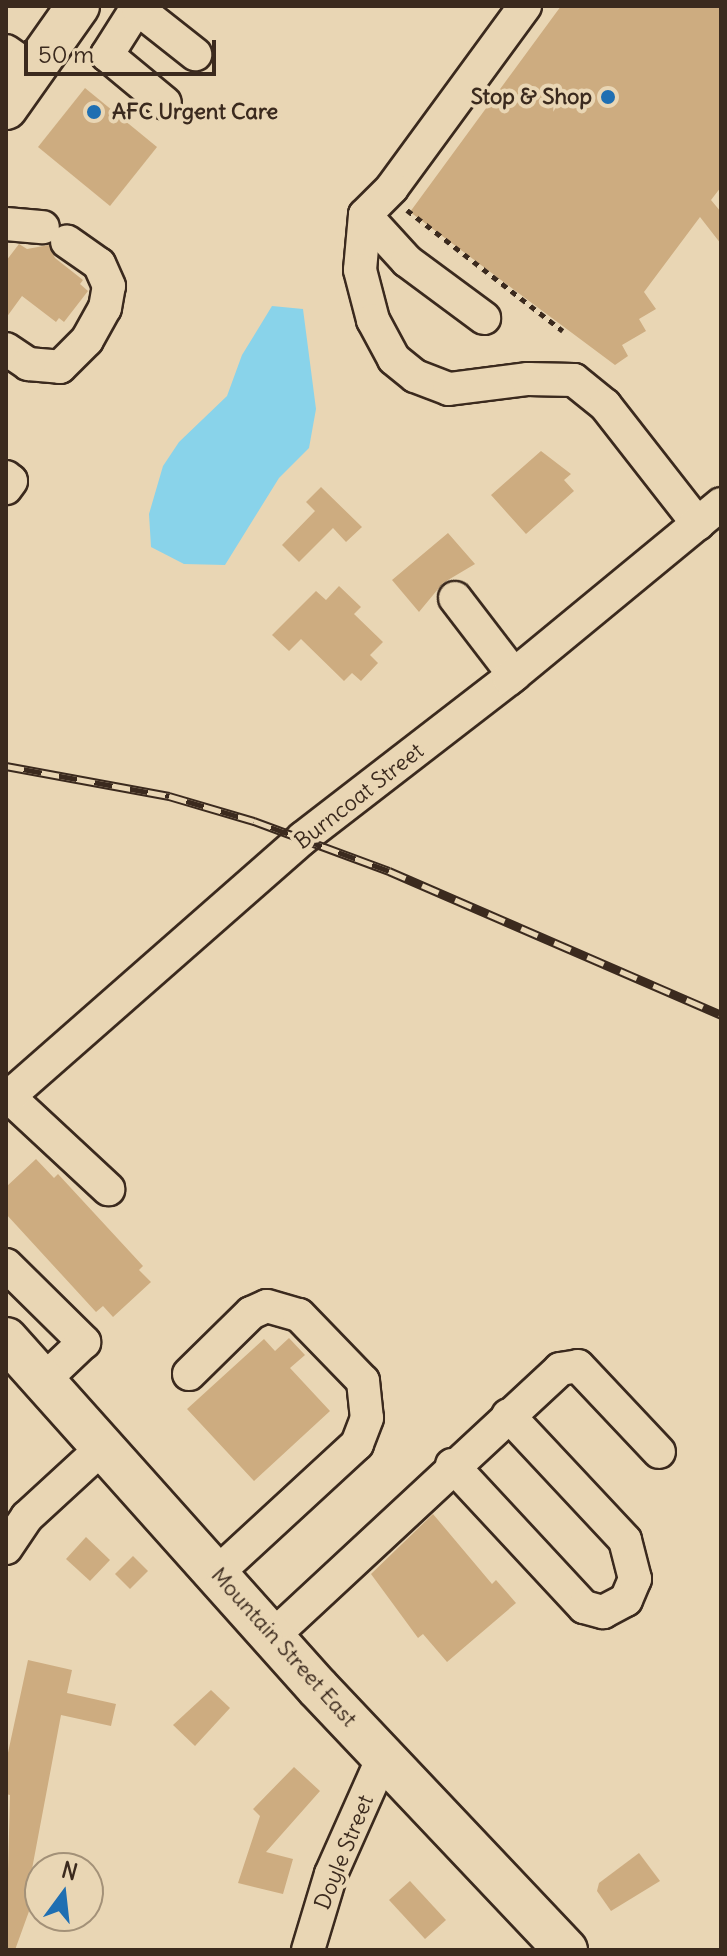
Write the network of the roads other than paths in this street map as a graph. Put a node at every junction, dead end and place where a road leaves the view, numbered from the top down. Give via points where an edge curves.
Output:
1 (78, 6) edge
2 (525, 6) edge
3 (138, 8) edge
4 (195, 54) dead end
5 (20, 61) edge
6 (165, 103) dead end
7 (6, 108) edge
8 (365, 215) junction
9 (6, 224) edge
10 (484, 318) dead end
11 (6, 349) edge
12 (6, 477) edge
13 (6, 488) edge
14 (709, 514) edge
15 (455, 598) dead end
16 (514, 675) junction
17 (7, 1098) edge
18 (108, 1189) dead end
19 (6, 1265) edge
20 (6, 1339) edge
21 (189, 1374) dead end
22 (44, 1380) junction
23 (508, 1415) junction
24 (103, 1447) junction
25 (659, 1452) dead end
26 (452, 1465) junction
27 (6, 1548) edge
28 (217, 1573) junction
29 (273, 1636) junction
30 (384, 1755) junction
31 (308, 1950) edge
32 (566, 1950) edge

1 - 5 main road
2 - 8 street via 392,188
3 - 4 street
3 - 6 street via 107,55
5 - 7 main road
8 - 10 street via 407,261
8 - 14 street via 360,270 373,320 394,359 415,376 449,389 528,379 574,380 605,405
9 - 11 street via 55,235 99,264 109,286 105,308 87,340 60,367 28,364
12 - 13 street via 11,481
14 - 16 street, Burncoat Street
15 - 16 street
16 - 17 street, Burncoat Street via 303,838
17 - 18 street
19 - 22 street via 84,1342
20 - 22 main road, Mountain Street East
21 - 28 street via 251,1313 267,1306 299,1315 363,1381 367,1418 357,1444
22 - 24 main road, Mountain Street East
23 - 25 street via 560,1369 578,1366
23 - 26 street
23 - 26 street via 625,1540 635,1579 626,1600 603,1612 584,1607
24 - 27 street via 27,1517
24 - 28 main road, Mountain Street East
26 - 29 street
28 - 29 main road, Mountain Street East
29 - 30 main road, Mountain Street East
30 - 31 street, Doyle Street via 331,1874
30 - 32 main road, Mountain Street East

